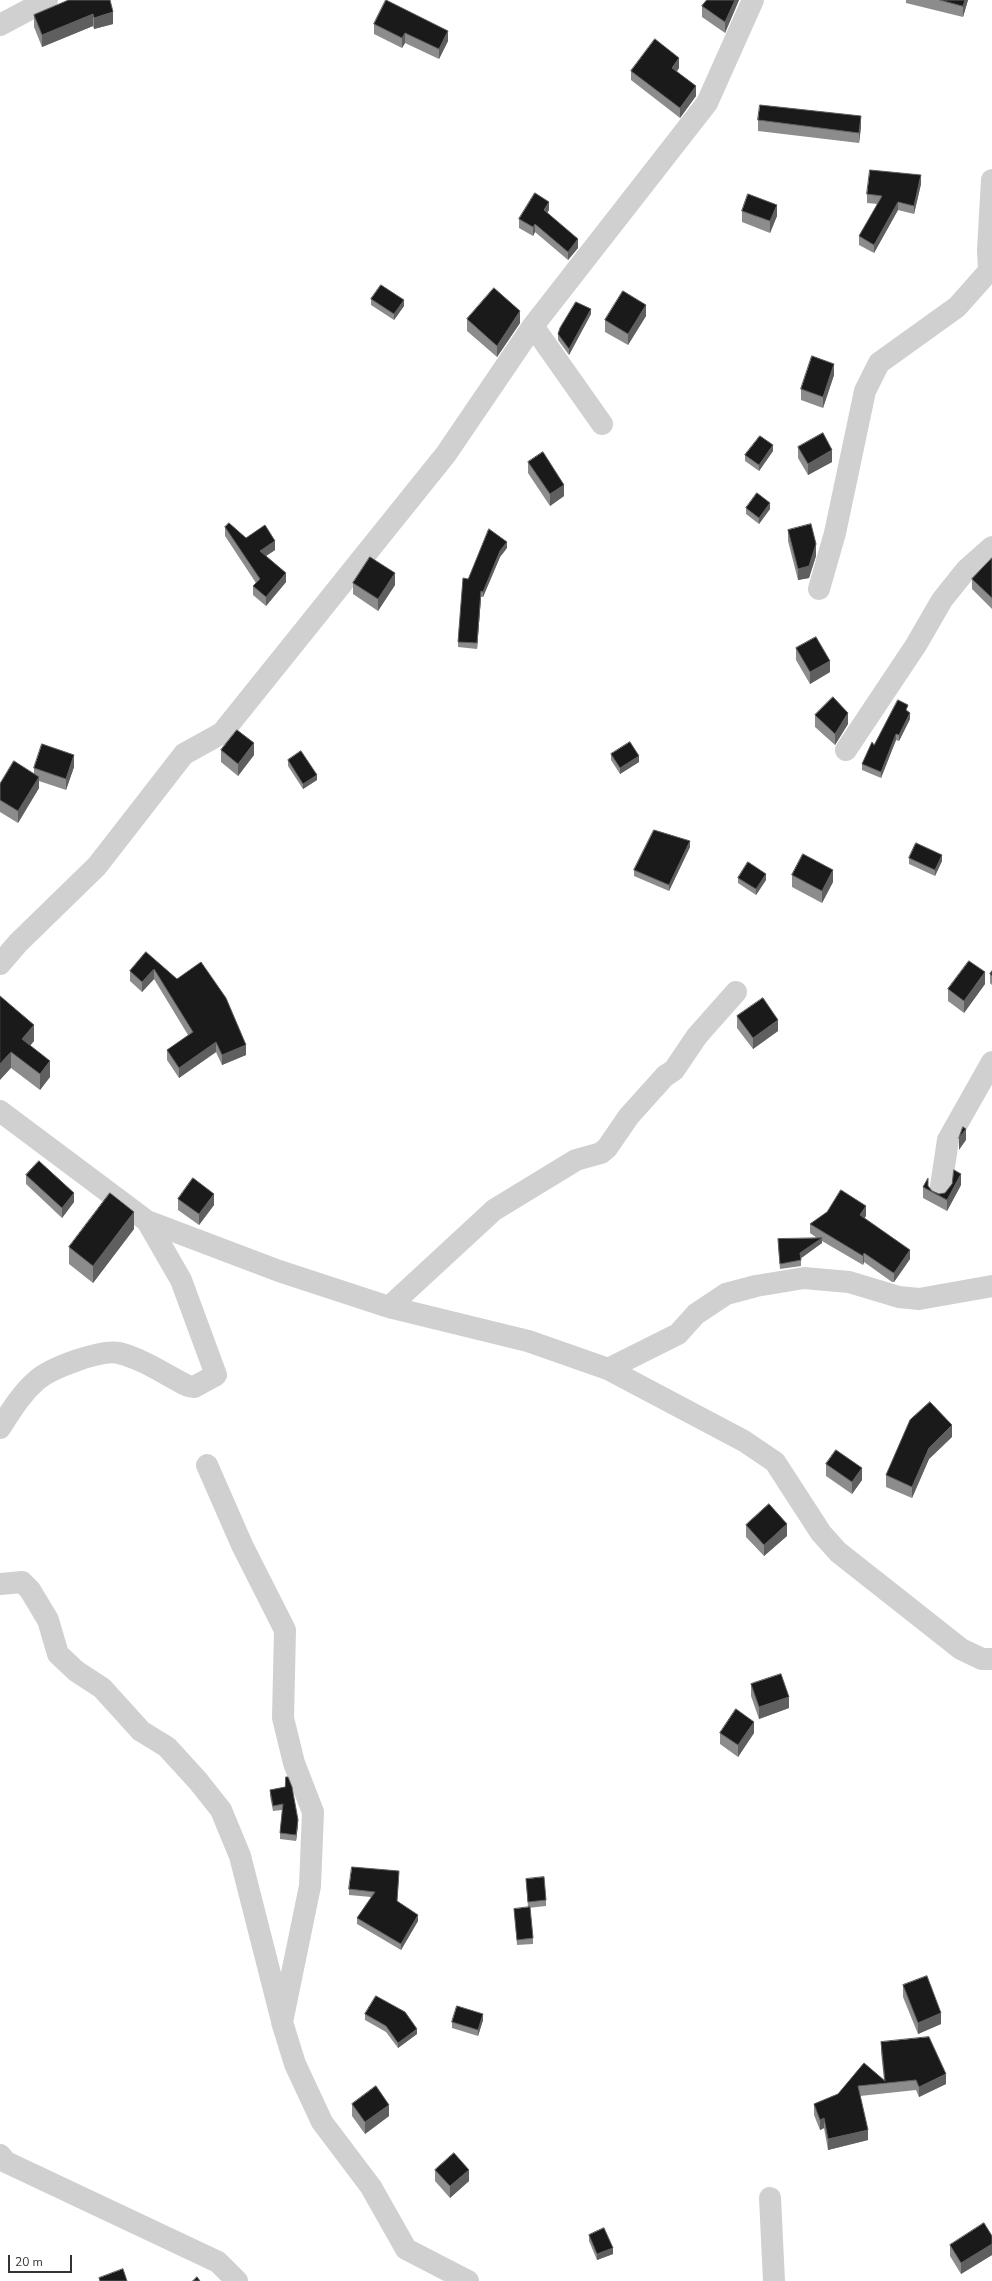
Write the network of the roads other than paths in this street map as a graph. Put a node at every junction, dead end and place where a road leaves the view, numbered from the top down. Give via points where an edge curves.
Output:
1 (47, 0) edge
2 (754, 0) edge
3 (0, 26) edge
4 (992, 180) edge
5 (990, 272) edge
6 (533, 326) junction
7 (602, 424) dead end
8 (992, 547) edge
9 (819, 589) dead end
10 (846, 750) dead end
11 (0, 964) edge
12 (736, 992) dead end
13 (992, 1062) edge
14 (0, 1111) edge
15 (940, 1193) edge
16 (147, 1221) junction
17 (992, 1286) edge
18 (389, 1307) junction
19 (608, 1369) junction
20 (0, 1428) edge
21 (207, 1465) dead end
22 (0, 1584) edge
23 (992, 1659) edge
24 (282, 2022) junction
25 (0, 2155) edge
26 (770, 2198) dead end
27 (237, 2281) edge
28 (468, 2281) edge
29 (774, 2281) edge

1 - 3 street
2 - 6 street via 707,103
4 - 5 street via 988,250
5 - 9 street via 957,307 879,363 865,391 835,533
6 - 7 street
6 - 11 street via 446,454 222,733 184,754 98,866 18,943
8 - 10 street via 966,570 942,600 916,645
12 - 18 street via 697,1036 674,1070 654,1087 629,1116 607,1148 601,1153 576,1160 494,1210
13 - 15 street via 948,1140
14 - 16 street
16 - 18 street via 279,1271
16 - 20 street via 181,1280 216,1375 194,1387 188,1386 119,1353 99,1353 38,1379 19,1398
17 - 19 street via 919,1299 899,1298 849,1282 804,1278 756,1286 726,1294 696,1314 678,1334
18 - 19 street via 528,1341
19 - 23 street via 744,1441 775,1462 821,1533 838,1552 961,1649 982,1659
21 - 24 street via 242,1544 285,1630 283,1718 294,1763 313,1812 310,1886
22 - 24 street via 22,1582 30,1590 48,1620 58,1654 102,1688 141,1730 167,1747 222,1810 240,1856
24 - 28 street via 295,2064 322,2122 371,2187 406,2249
25 - 27 street via 6,2162 218,2262
26 - 29 street

